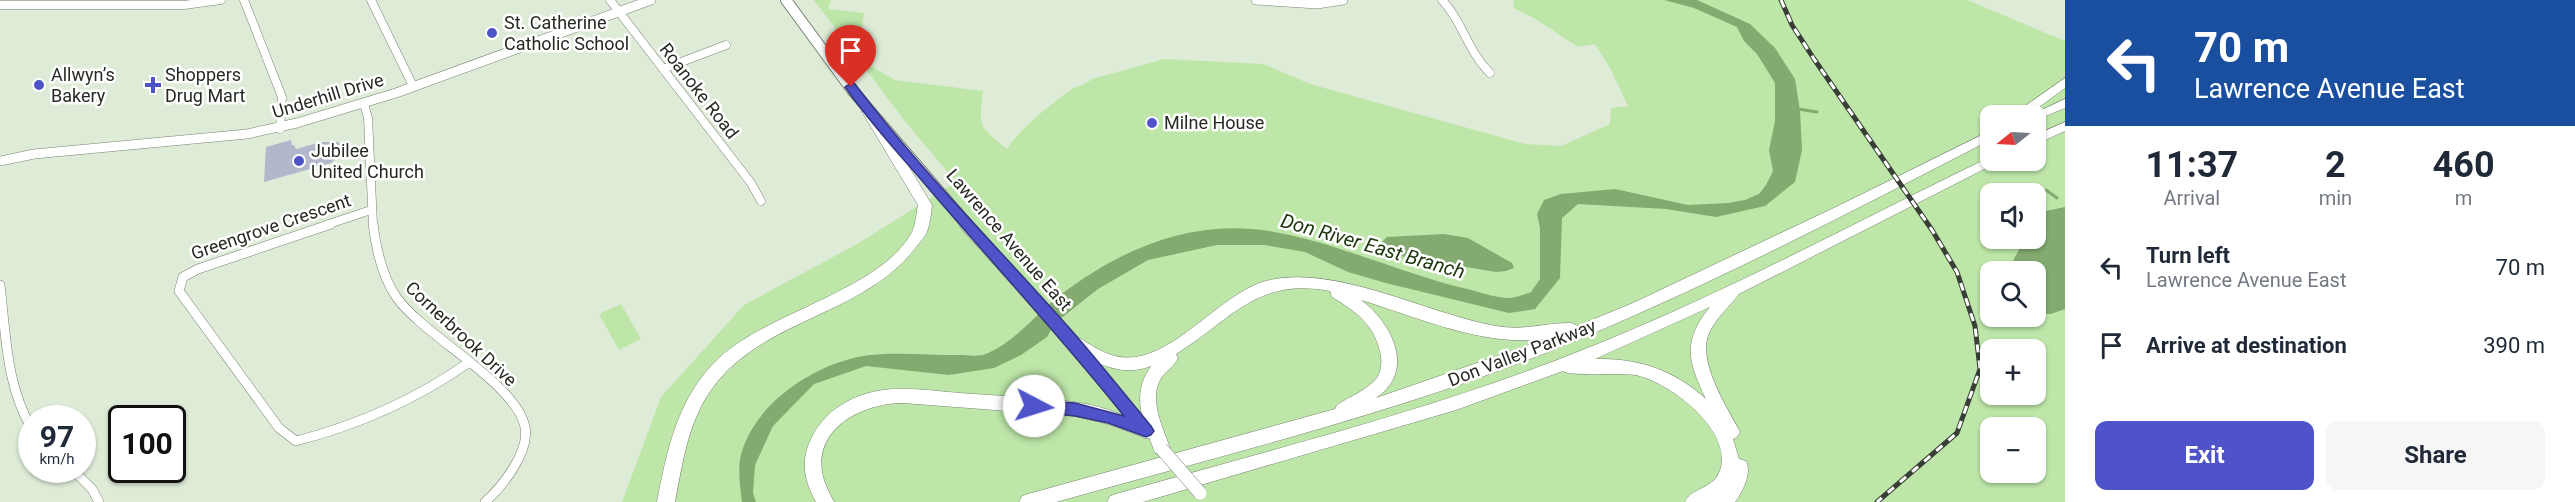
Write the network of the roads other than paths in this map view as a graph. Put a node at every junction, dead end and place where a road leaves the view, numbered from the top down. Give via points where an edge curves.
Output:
1 (221, 0) edge
2 (244, 0) edge
3 (370, 0) edge
4 (610, 0) edge
5 (651, 0) edge
6 (786, 0) edge
7 (1256, 0) edge
8 (1343, 0) edge
9 (1442, 0) edge
10 (0, 5) edge
11 (619, 12) junction
12 (726, 45) dead end
13 (663, 69) junction
14 (1490, 73) dead end
15 (2065, 82) edge
16 (413, 86) junction
17 (2065, 103) edge
18 (364, 104) junction
19 (2033, 105) edge
20 (2046, 111) edge
21 (869, 112) junction
22 (2065, 126) edge
23 (280, 129) junction
24 (2046, 135) edge
25 (1980, 140) edge
26 (0, 160) edge
27 (1980, 167) edge
28 (761, 201) dead end
29 (371, 210) junction
30 (0, 285) edge
31 (1735, 289) junction
32 (1597, 324) junction
33 (3, 338) edge
34 (1073, 342) junction
35 (468, 363) junction
36 (1546, 371) junction
37 (19, 405) edge
38 (1336, 415) junction
39 (1148, 433) junction
40 (1161, 448) junction
41 (86, 483) edge
42 (1137, 498) edge
43 (1203, 498) edge
44 (99, 502) edge
45 (485, 502) edge
46 (666, 502) edge
47 (825, 502) edge
48 (1028, 502) edge
49 (1116, 502) edge
50 (1694, 502) edge
51 (1722, 502) edge

1 - 10 street via 184,6
2 - 23 street via 282,97
3 - 16 street
4 - 11 street, Roanoke Road
5 - 11 street, Underhill Drive
6 - 21 main road, Lawrence Avenue East
7 - 8 street via 1317,4
9 - 14 street via 1451,9 1472,55
11 - 13 street, Roanoke Road
11 - 16 street, Underhill Drive
12 - 13 street
13 - 28 street, Roanoke Road
15 - 19 highway
16 - 18 street, Underhill Drive
17 - 20 highway
18 - 23 street, Underhill Drive
18 - 29 street, Cornerbrook Drive via 368,118
21 - 34 main road, Lawrence Avenue East
21 - 46 highway via 925,205 919,236 905,255 882,274 754,340 726,361 687,413 678,438
22 - 24 highway
23 - 26 street, Underhill Drive
25 - 32 highway, Don Valley Parkway via 1639,308
27 - 31 highway, Don Valley Parkway
29 - 35 street, Cornerbrook Drive via 380,267 392,291 407,310
29 - 35 street, Greengrove Crescent via 198,269 183,277 179,291 279,428 296,441 406,402
30 - 33 street
31 - 36 highway, Don Valley Parkway via 1640,334
31 - 51 highway via 1700,333 1698,354 1705,378 1731,430 1741,465 1738,483
32 - 34 highway via 1541,334 1499,333 1334,287 1291,282 1250,293 1157,359 1138,365 1106,360
32 - 38 highway, Don Valley Parkway via 1478,372
33 - 37 street
34 - 39 main road, Lawrence Avenue East
35 - 45 street, Cornerbrook Drive via 504,393 524,424 525,439 513,471
36 - 42 highway, Don Valley Parkway via 1445,406
36 - 50 highway via 1630,366 1667,379 1694,396 1717,423 1731,460 1729,478
38 - 40 highway via 1382,384 1390,367 1383,333 1378,322 1360,306 1336,293 1280,288 1256,297 1154,373 1146,401
38 - 48 highway, Don Valley Parkway
39 - 40 main road, Lawrence Avenue East
39 - 47 highway via 1110,417 1075,410 881,396 838,415 820,436 812,468 814,485
40 - 43 main road, Lawrence Avenue East, bridge
41 - 44 street
42 - 49 highway, Don Valley Parkway

